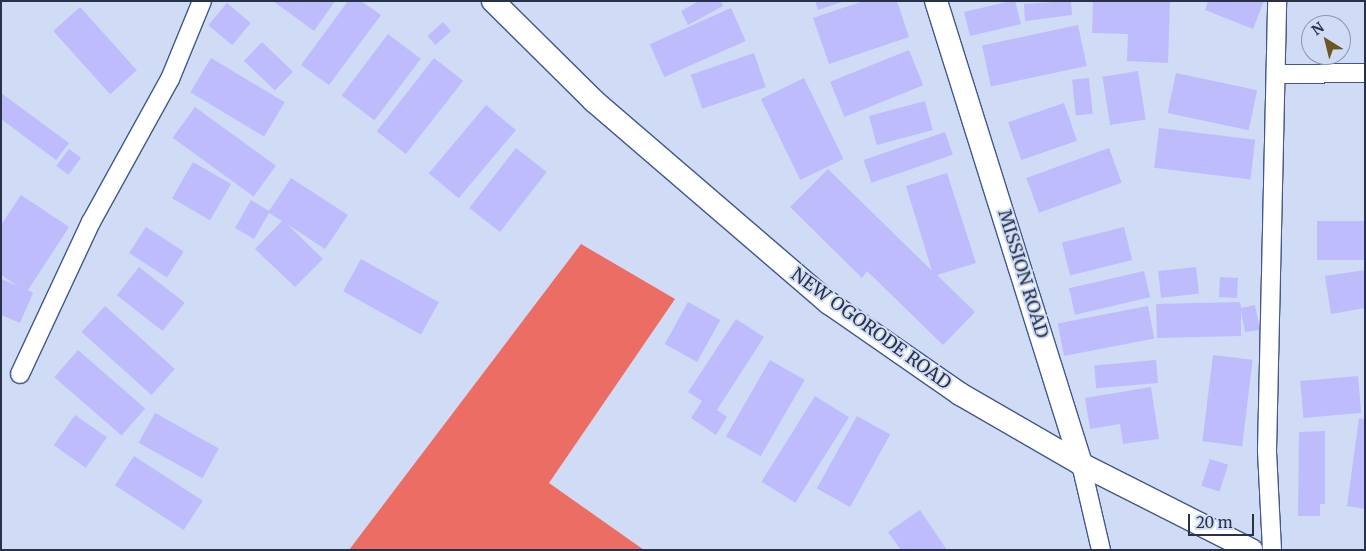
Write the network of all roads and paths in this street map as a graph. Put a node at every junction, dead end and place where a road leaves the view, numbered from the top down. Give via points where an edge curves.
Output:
1 (202, 1) edge
2 (493, 1) edge
3 (936, 1) edge
4 (1278, 1) edge
5 (1365, 73) edge
6 (1276, 74) junction
7 (20, 374) dead end
8 (1082, 464) junction
9 (1101, 550) edge
10 (1251, 550) edge
11 (1272, 550) edge

1 - 7 street via 170,80 91,222
2 - 8 street, NEW OGORODE ROAD via 594,101 829,303 960,394
3 - 8 street, MISSION ROAD
4 - 6 street
5 - 6 street
6 - 11 street via 1268,450
8 - 9 street, MISSION ROAD
8 - 10 street, NEW OGORODE ROAD

